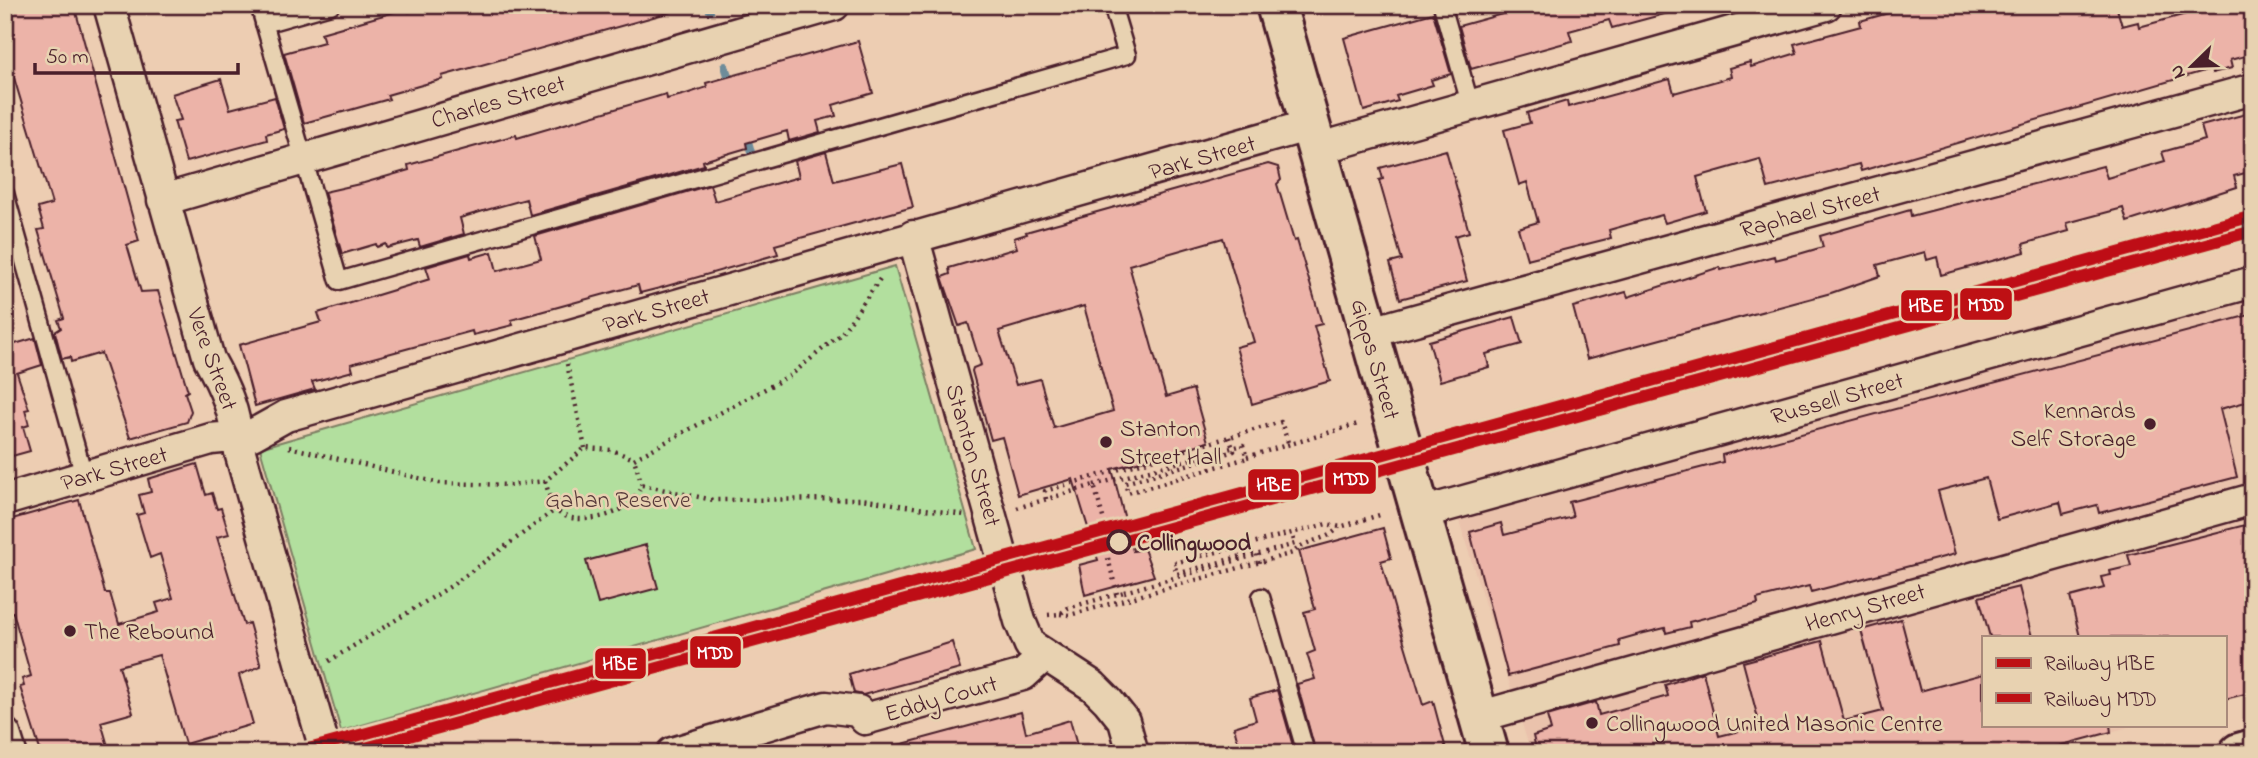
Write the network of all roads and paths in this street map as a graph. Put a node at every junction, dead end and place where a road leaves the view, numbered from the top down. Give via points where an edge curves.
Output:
1 (109, 5) edge
2 (259, 5) edge
3 (331, 5) edge
4 (834, 5) edge
5 (1112, 5) edge
6 (1276, 5) edge
7 (1442, 5) edge
8 (1826, 5) edge
9 (264, 24) junction
10 (2253, 89) edge
11 (1471, 107) junction
12 (1314, 137) junction
13 (302, 157) junction
14 (5, 193) edge
15 (163, 200) junction
16 (913, 236) junction
17 (887, 269) dead end
18 (2253, 282) edge
19 (1368, 333) junction
20 (569, 335) junction
21 (1358, 424) dead end
22 (237, 436) junction
23 (1229, 437) junction
24 (280, 445) dead end
25 (1289, 445) junction
26 (585, 448) junction
27 (1247, 457) junction
28 (634, 460) junction
29 (84, 476) junction
30 (545, 481) junction
31 (642, 485) junction
32 (1094, 485) junction
33 (1046, 499) junction
34 (2253, 499) edge
35 (5, 500) edge
36 (555, 510) junction
37 (1005, 512) dead end
38 (1421, 513) junction
39 (1383, 514) dead end
40 (970, 516) dead end
41 (1104, 521) dead end
42 (1340, 527) junction
43 (1292, 534) junction
44 (1108, 558) dead end
45 (1259, 563) junction
46 (1116, 595) junction
47 (1261, 597) dead end
48 (1068, 608) dead end
49 (1059, 614) dead end
50 (1044, 656) junction
51 (318, 666) dead end
52 (1478, 716) junction
53 (5, 734) edge
54 (2253, 749) edge
55 (10, 753) edge
56 (326, 753) edge
57 (672, 753) edge
58 (1133, 753) edge
59 (1306, 753) edge
60 (1489, 753) edge
61 (2239, 753) edge

1 - 15 street, Vere Street
2 - 9 lane
3 - 9 lane
4 - 13 street, Charles Street
5 - 13 lane via 1127,55 339,281
6 - 12 main road, Gipps Street
7 - 11 lane
8 - 11 street, Park Street
9 - 13 lane
10 - 19 street, Raphael Street
11 - 12 street, Park Street
12 - 16 street, Park Street
12 - 19 main road, Gipps Street
13 - 15 street, Charles Street
14 - 29 lane
15 - 22 street, Vere Street via 209,359 228,393
16 - 20 street, Park Street
16 - 50 street, Stanton Street via 1020,621 1030,645
17 - 28 path via 842,333 791,375
18 - 38 street, Russell Street
19 - 38 main road, Gipps Street
20 - 22 street, Park Street via 286,416 264,431
20 - 26 path via 566,358
21 - 25 path
22 - 29 street, Park Street via 211,439
22 - 56 street, Vere Street
23 - 25 path via 1281,422
23 - 27 path, bridge via 1234,451 1125,483 1128,492
23 - 33 path via 1045,491
24 - 30 path via 439,483
25 - 27 path
26 - 28 path via 611,450
26 - 30 path
27 - 32 path, bridge via 1243,445
28 - 31 path
29 - 35 street, Park Street
30 - 36 path
31 - 36 path via 619,511 584,519
31 - 40 path via 713,500 861,499
32 - 33 path, bridge
32 - 41 path
33 - 37 path
34 - 52 street, Henry Street
36 - 51 path via 451,586
38 - 52 main road, Gipps Street
39 - 42 path
42 - 43 path via 1327,524
42 - 45 path via 1332,536
43 - 45 path, bridge via 1174,563 1177,574 1256,552
43 - 46 path, bridge via 1295,544
44 - 46 path
45 - 49 path via 1070,615
46 - 48 path
47 - 59 lane
50 - 57 street, Eddy Court via 1023,675 865,719 858,711 825,707
50 - 58 street, Stanton Street via 1093,686 1108,701 1124,722
52 - 60 main road, Gipps Street
53 - 55 street
54 - 61 main road

